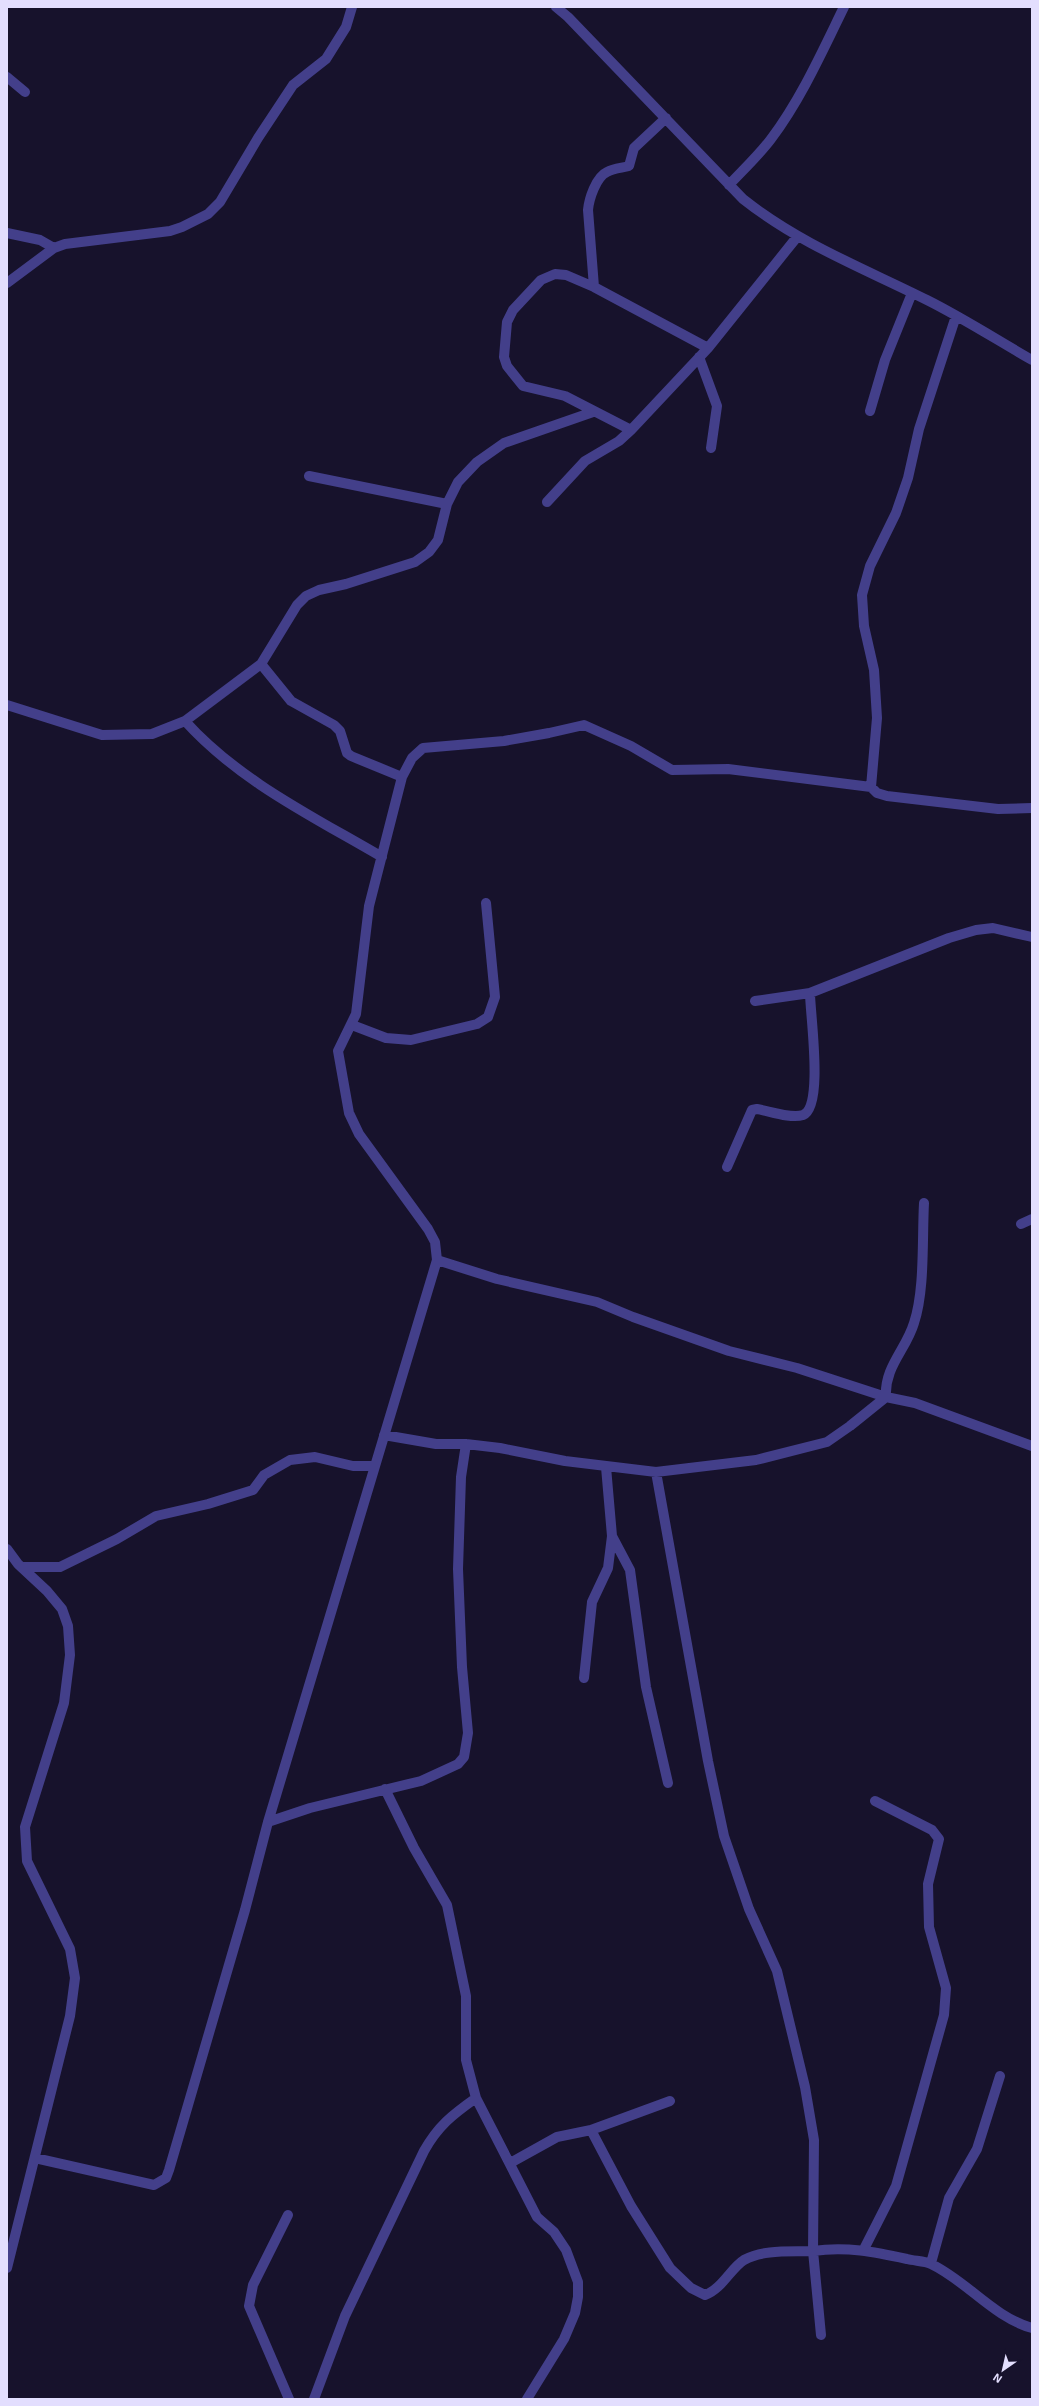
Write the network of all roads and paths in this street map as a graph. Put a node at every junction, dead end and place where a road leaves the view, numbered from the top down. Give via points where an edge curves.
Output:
1 (352, 7) edge
2 (556, 7) edge
3 (844, 7) edge
4 (7, 77) edge
5 (25, 92) dead end
6 (666, 118) junction
7 (729, 185) junction
8 (7, 233) edge
9 (797, 238) junction
10 (54, 248) junction
11 (7, 283) edge
12 (594, 287) junction
13 (912, 293) junction
14 (956, 316) junction
15 (708, 348) junction
16 (699, 357) junction
17 (1032, 360) edge
18 (593, 412) junction
19 (870, 412) dead end
20 (631, 430) junction
21 (711, 448) dead end
22 (309, 476) dead end
23 (547, 502) dead end
24 (447, 504) junction
25 (261, 664) junction
26 (7, 705) edge
27 (185, 721) junction
28 (402, 777) junction
29 (871, 788) junction
30 (1032, 808) edge
31 (382, 858) junction
32 (486, 903) dead end
33 (1032, 937) edge
34 (810, 993) junction
35 (755, 1001) dead end
36 (352, 1025) junction
37 (727, 1167) dead end
38 (924, 1204) dead end
39 (1032, 1219) edge
40 (1021, 1224) dead end
41 (437, 1260) junction
42 (886, 1397) junction
43 (384, 1435) junction
44 (466, 1444) junction
45 (1032, 1446) edge
46 (375, 1466) junction
47 (606, 1467) junction
48 (656, 1472) junction
49 (612, 1536) junction
50 (7, 1549) edge
51 (21, 1567) junction
52 (584, 1678) dead end
53 (668, 1783) dead end
54 (386, 1789) junction
55 (875, 1801) dead end
56 (268, 1822) junction
57 (1000, 2076) dead end
58 (476, 2098) junction
59 (670, 2101) dead end
60 (591, 2130) junction
61 (35, 2158) junction
62 (510, 2163) junction
63 (288, 2215) dead end
64 (864, 2249) junction
65 (813, 2251) junction
66 (931, 2263) junction
67 (7, 2268) edge
68 (1032, 2328) edge
69 (820, 2335) dead end
70 (289, 2399) edge
71 (314, 2399) edge
72 (527, 2399) edge

1 - 10 street via 346,27 326,59 293,85 258,138 228,192 208,214 170,230 147,235 77,241
2 - 6 street
3 - 7 street via 805,87 782,123 770,141
4 - 5 street
6 - 7 street
6 - 12 street via 634,148 629,166 602,175 590,199 588,210
7 - 9 street via 766,217
8 - 10 street via 40,240
9 - 13 street
9 - 15 street
10 - 11 street
12 - 15 street
12 - 18 street via 555,274 541,280 513,310 507,322 504,357 507,366 523,386 565,396
13 - 14 street
13 - 19 street via 885,360
14 - 17 street
14 - 29 street via 919,429 904,492 870,566 862,595 864,626 874,670 877,718
15 - 16 street
16 - 20 street
16 - 21 street via 717,406
18 - 20 street
18 - 24 street via 504,443 472,467 458,482
20 - 23 street via 619,441 585,462
22 - 24 street
24 - 25 street via 438,540 429,552 415,562 306,596 297,605
25 - 27 street
25 - 28 street via 291,701 340,731 347,753
26 - 27 street via 102,735 152,734
27 - 31 street via 205,744 236,769
28 - 29 street via 412,758 423,748 504,741 584,725 630,746 672,770 728,769
28 - 31 street
29 - 30 street via 887,796 998,809
31 - 36 street via 369,906 356,1014
32 - 36 street via 496,996 488,1017 477,1024 412,1040 386,1038
33 - 34 street via 993,928 976,930 949,938
34 - 35 street
34 - 37 street via 815,1068 809,1111 802,1115 794,1115 752,1110
36 - 41 street via 338,1051 349,1113 372,1155 428,1230 435,1242
38 - 42 street via 917,1309 907,1342 889,1371 885,1383
39 - 40 street
41 - 42 street via 497,1279 584,1298 729,1351 797,1368
41 - 43 street
42 - 45 street via 915,1403
42 - 48 street via 827,1442 756,1460
43 - 44 street via 436,1444
43 - 46 street
44 - 47 street
44 - 54 street via 461,1477 458,1569 468,1733 464,1757 446,1771 421,1781
46 - 51 street via 353,1466 315,1457 290,1460 264,1475 253,1490 156,1516 117,1539 60,1567
46 - 56 street
47 - 48 street
47 - 49 street
48 - 65 street via 724,1836 749,1909 777,1971 805,2087 814,2140
49 - 52 street via 608,1568 592,1602
49 - 53 street via 631,1577 646,1688
50 - 51 street
51 - 61 street via 62,1609 68,1626 70,1655 64,1703 25,1828 27,1861 70,1950 75,1978 70,2016
54 - 56 street via 310,1808
54 - 58 street via 414,1848 447,1905 466,1996 466,2060
55 - 64 street via 932,1830 939,1839 928,1884 928,1927 947,1999 896,2186
56 - 61 street via 245,1910 166,2178 154,2185
57 - 66 street via 977,2149 949,2198
58 - 62 street
58 - 71 street via 449,2117 435,2132 424,2151 345,2316
59 - 60 street
60 - 62 street via 557,2137
60 - 65 street via 631,2206 670,2268 691,2288 706,2295 711,2293 743,2260 772,2252
61 - 67 street
62 - 72 street via 537,2217 554,2232 566,2250 578,2282 575,2313 564,2339
63 - 70 street via 253,2285 249,2306
64 - 65 street
64 - 66 street
65 - 69 street
66 - 68 street via 1001,2313 1020,2325

